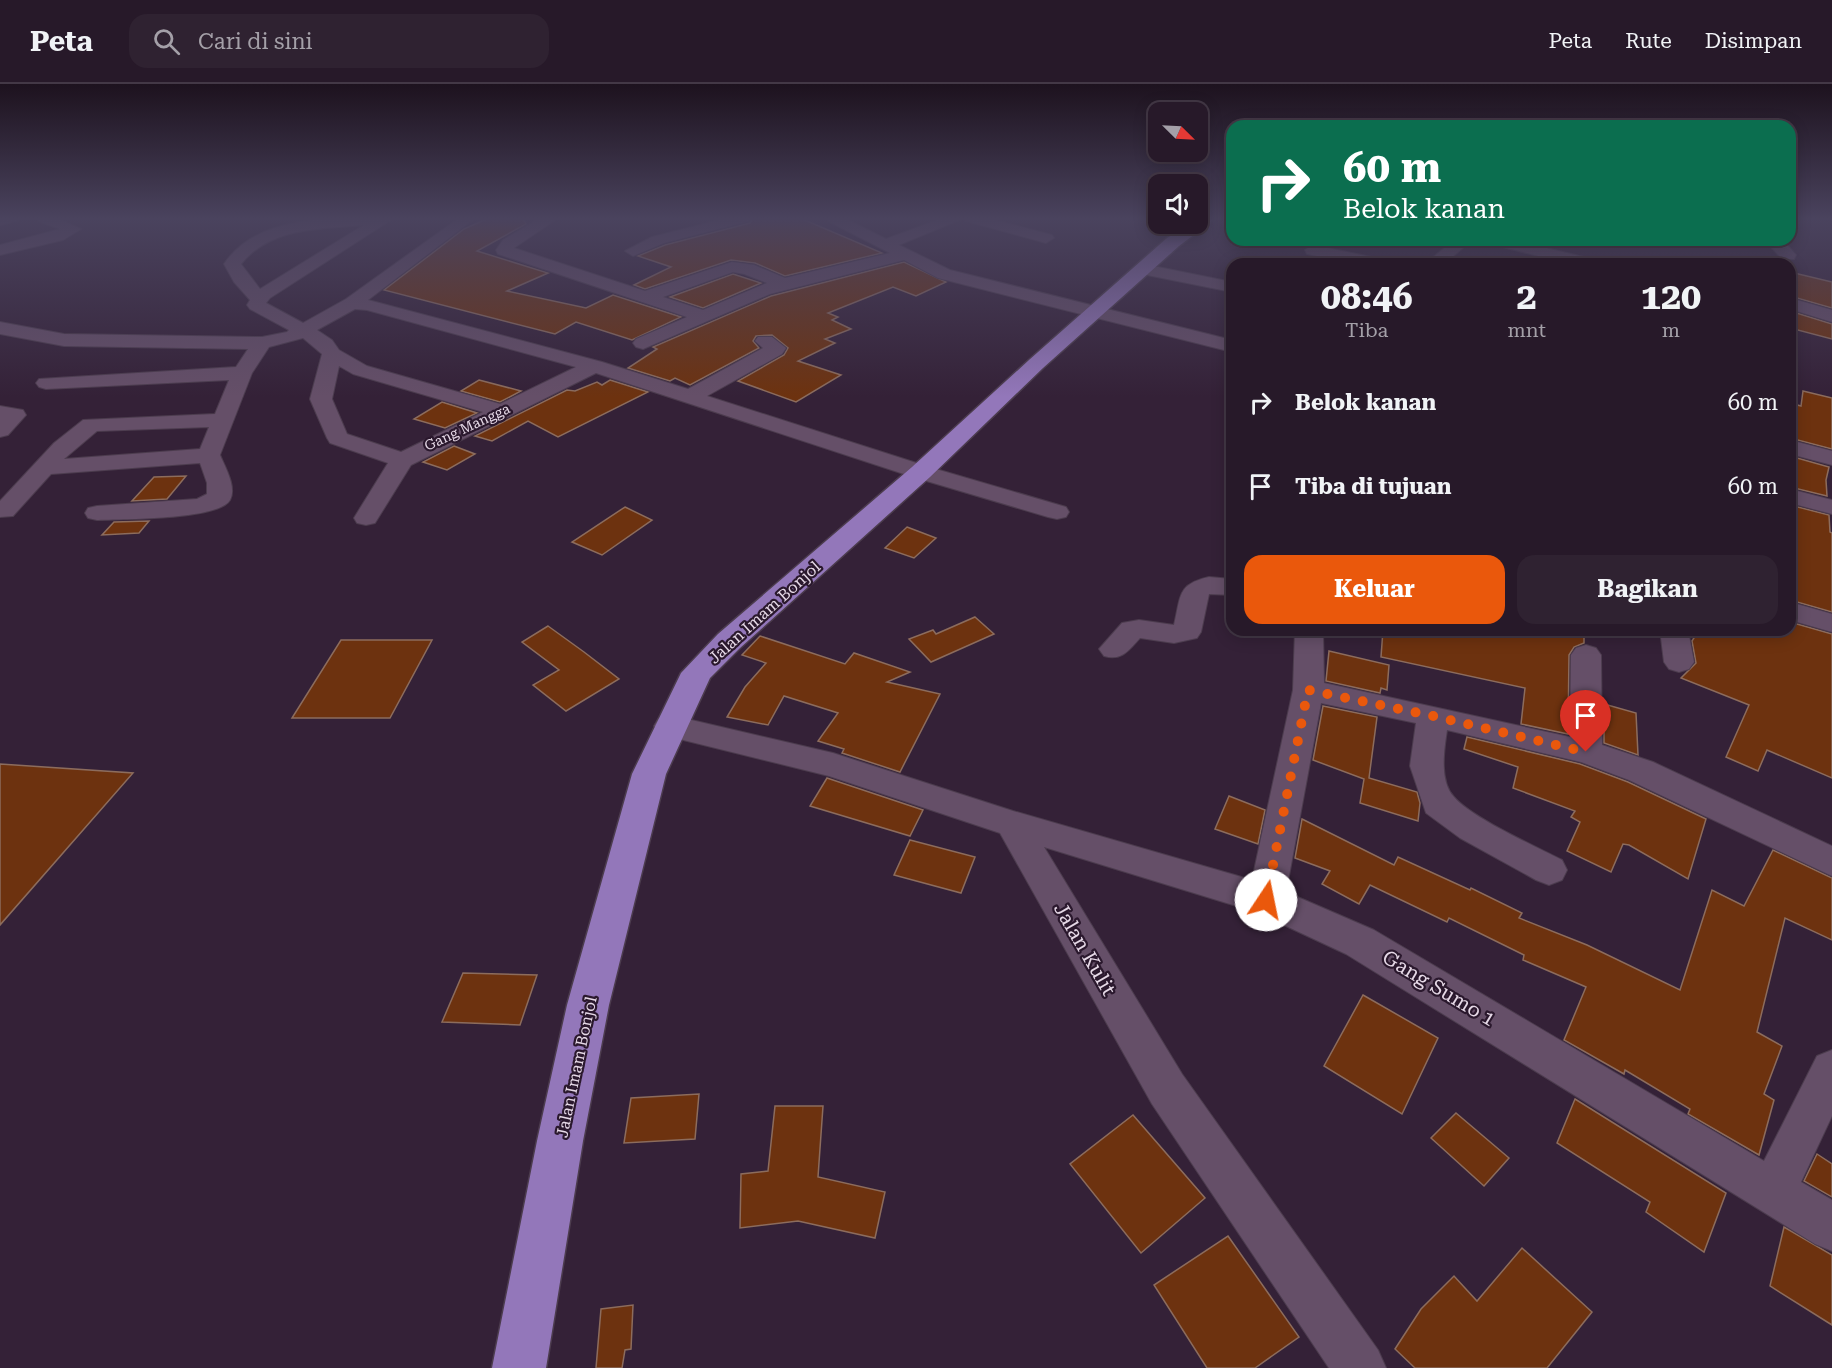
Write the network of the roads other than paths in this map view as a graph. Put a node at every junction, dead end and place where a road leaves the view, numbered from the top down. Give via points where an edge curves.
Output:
1 (240, 278) edge
2 (292, 278) edge
3 (386, 278) edge
4 (591, 278) edge
5 (700, 278) edge
6 (769, 278) edge
7 (809, 278) edge
8 (959, 278) edge
9 (1133, 278) edge
10 (1187, 278) edge
11 (783, 284) junction
12 (1226, 286) edge
13 (647, 296) junction
14 (259, 299) junction
15 (352, 303) junction
16 (1796, 305) edge
17 (1095, 313) junction
18 (704, 316) junction
19 (1832, 316) edge
20 (0, 328) edge
21 (304, 331) junction
22 (765, 342) dead end
23 (262, 343) junction
24 (643, 343) dead end
25 (1226, 345) edge
26 (332, 354) junction
27 (595, 366) junction
28 (242, 373) junction
29 (46, 383) dead end
30 (687, 398) junction
31 (501, 411) junction
32 (0, 412) edge
33 (223, 420) junction
34 (0, 430) edge
35 (1796, 449) edge
36 (209, 455) junction
37 (1832, 458) edge
38 (402, 460) junction
39 (43, 468) junction
40 (921, 472) junction
41 (1796, 498) edge
42 (1832, 507) edge
43 (4, 511) dead end
44 (1057, 512) dead end
45 (97, 513) dead end
46 (366, 518) dead end
47 (1796, 519) edge
48 (1832, 528) edge
49 (1226, 586) edge
50 (1796, 613) edge
51 (1832, 624) edge
52 (1309, 636) edge
53 (1675, 636) edge
54 (1114, 649) dead end
55 (1586, 655) dead end
56 (1679, 662) dead end
57 (1308, 690) junction
58 (1433, 716) junction
59 (670, 726) junction
60 (1586, 752) junction
61 (1012, 824) junction
62 (1832, 862) edge
63 (1549, 870) dead end
64 (1266, 900) junction
65 (1832, 1070) edge
66 (1774, 1190) junction
67 (1832, 1227) edge
68 (519, 1368) edge
69 (1360, 1368) edge

1 - 14 street
2 - 14 street
3 - 15 street
4 - 13 street
5 - 13 street
6 - 11 street
7 - 11 street
8 - 17 street
9 - 17 highway, Jalan Imam Bonjol
10 - 12 street
11 - 18 street
13 - 18 street
14 - 21 street via 256,305
15 - 21 street
15 - 27 street via 389,309
16 - 19 street
17 - 25 street
17 - 40 highway, Jalan Imam Bonjol
18 - 24 street
20 - 23 street via 64,340
21 - 23 street via 280,341
21 - 26 street via 326,344
22 - 30 street via 775,350
23 - 28 street
26 - 31 street via 360,370
26 - 38 street via 321,399 338,438
27 - 30 street
27 - 31 street, Gang Mangga
28 - 29 street
28 - 33 street
30 - 40 street
31 - 38 street, Gang Mangga
32 - 34 street via 15,415
33 - 36 street
33 - 39 street via 91,425
35 - 37 street
36 - 39 street
36 - 45 street via 219,483 219,498 212,503
38 - 46 street
39 - 43 street
40 - 44 street
40 - 59 highway, Jalan Imam Bonjol via 697,673
41 - 42 street
47 - 48 street
49 - 54 street via 1211,584 1196,590 1187,632 1179,635 1132,629
50 - 51 street
52 - 57 street
53 - 56 street
55 - 60 street
57 - 58 street
57 - 64 street
58 - 60 street
58 - 63 street via 1426,766 1438,804 1472,828
59 - 61 street via 833,765
59 - 68 highway, Jalan Imam Bonjol via 650,774 588,1005
60 - 62 street via 1641,771
61 - 64 street, Gang Sumo 1
61 - 69 street, Jalan Kulit via 1167,1089
64 - 66 street, Gang Sumo 1 via 1360,942
65 - 66 street
66 - 67 street, Gang Sumo 1

